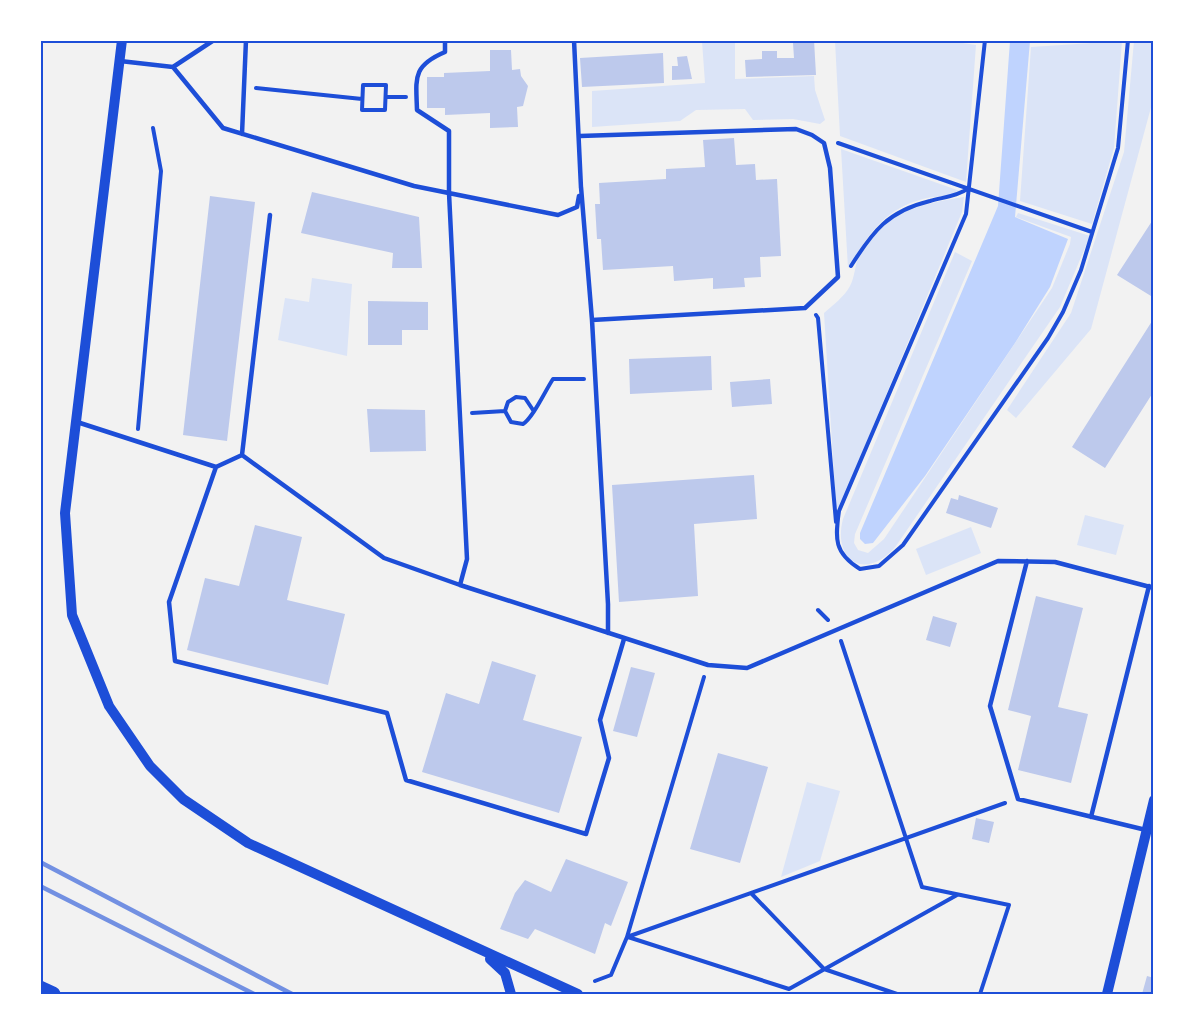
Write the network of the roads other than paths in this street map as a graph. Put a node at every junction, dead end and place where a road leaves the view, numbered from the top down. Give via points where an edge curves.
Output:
1 (122, 40) edge
2 (214, 40) edge
3 (246, 40) edge
4 (445, 40) edge
5 (574, 40) edge
6 (120, 61) junction
7 (173, 67) junction
8 (242, 134) junction
9 (580, 136) junction
10 (581, 187) junction
11 (449, 193) junction
12 (270, 215) dead end
13 (592, 320) junction
14 (74, 421) junction
15 (242, 455) junction
16 (216, 467) junction
17 (1027, 561) junction
18 (460, 585) junction
19 (1151, 587) edge
20 (608, 633) junction
21 (624, 639) junction
22 (1154, 800) edge
23 (1091, 817) junction
24 (1146, 830) junction
25 (480, 951) junction
26 (40, 988) edge
27 (53, 994) edge
28 (511, 994) edge
29 (578, 994) edge
30 (1107, 994) edge

1 - 6 street
2 - 7 lane
3 - 8 lane
4 - 11 lane via 446,52 424,63 416,74 417,110 449,131
5 - 9 lane
6 - 7 lane
6 - 14 street
7 - 8 lane via 223,128
8 - 11 lane
9 - 10 lane
9 - 13 lane via 796,129 812,135 824,143 830,168 838,277 805,308
10 - 11 lane via 577,207 558,215
10 - 13 lane
11 - 18 lane via 467,559
12 - 15 lane
13 - 20 lane
14 - 16 lane
14 - 25 street via 65,513 72,615 109,706 150,766 183,799 248,843
15 - 16 lane
15 - 18 lane via 384,558
16 - 21 lane via 169,602 175,661 387,713 406,780 586,834 609,758 600,720
17 - 19 lane via 1055,561
17 - 21 lane via 998,561 747,668 708,665
17 - 23 lane via 990,705 1018,798
18 - 20 lane
19 - 23 lane
20 - 21 lane
22 - 24 street
23 - 24 lane
24 - 30 street
25 - 28 street via 505,973
25 - 29 street
26 - 27 main road

